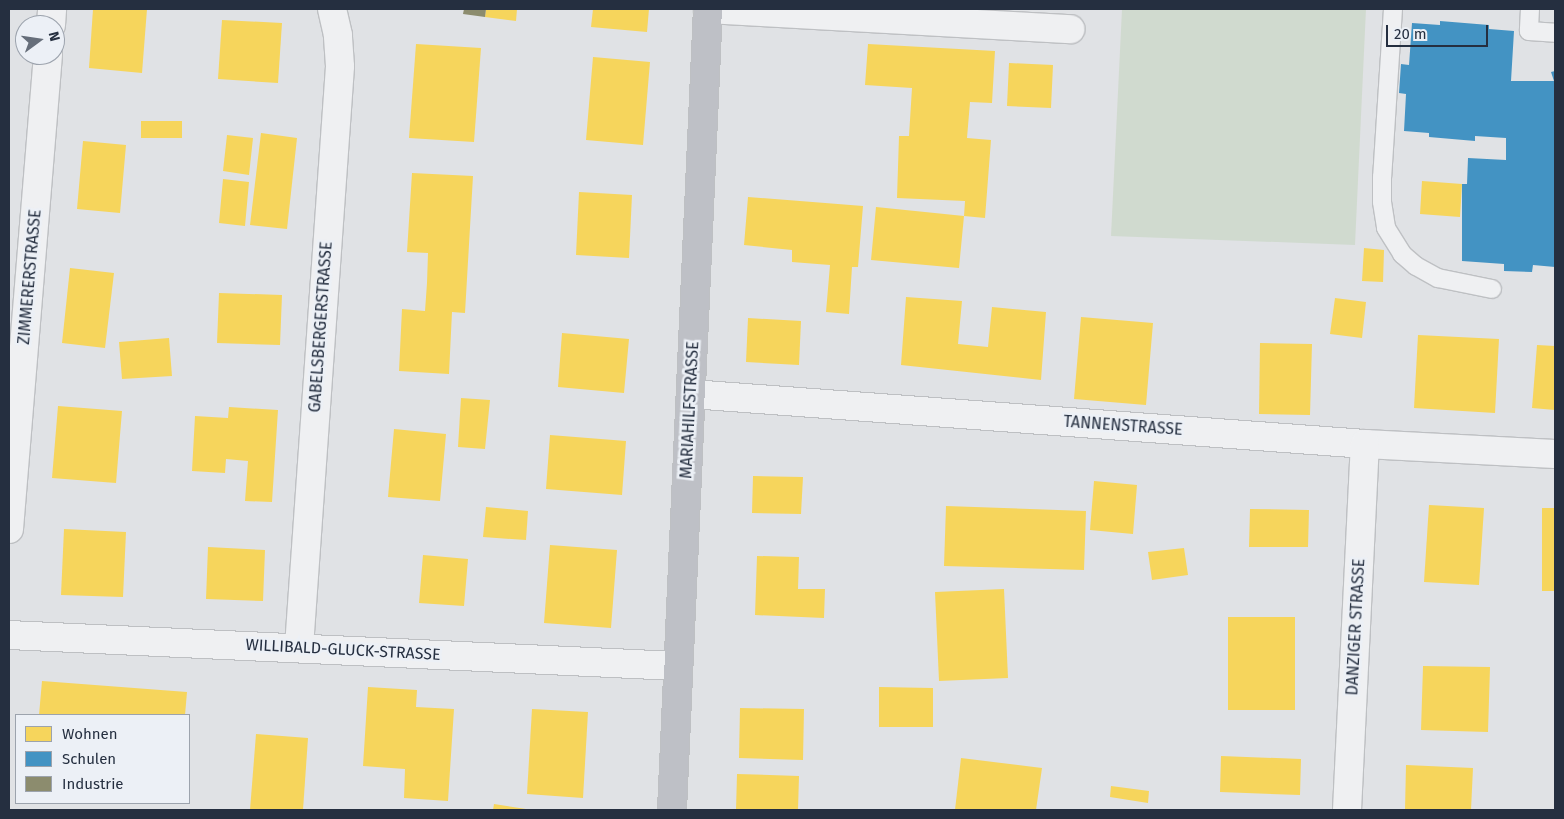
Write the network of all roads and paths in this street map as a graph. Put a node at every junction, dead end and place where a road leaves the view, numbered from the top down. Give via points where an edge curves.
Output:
1 (332, 9) edge
2 (708, 9) edge
3 (1393, 9) edge
4 (1530, 9) edge
5 (1070, 29) dead end
6 (1555, 33) edge
7 (47, 65) edge
8 (1492, 289) dead end
9 (691, 394) junction
10 (1365, 444) junction
11 (1555, 454) edge
12 (9, 529) edge
13 (9, 635) edge
14 (299, 647) junction
15 (677, 666) junction
16 (672, 810) edge
17 (1347, 810) edge

1 - 14 street, GABELSBERGERSTRASSE via 340,66
2 - 5 street
2 - 9 street, MARIAHILFSTRASSE
3 - 8 lane via 1382,177 1386,228 1402,254 1416,266 1438,278
4 - 6 lane via 1529,32
7 - 12 street, ZIMMERERSTRASSE
9 - 10 street, TANNENSTRASSE
9 - 15 street, MARIAHILFSTRASSE
10 - 11 street, TANNENSTRASSE
10 - 17 street, DANZIGER STRASSE
13 - 14 street, WILLIBALD-GLUCK-STRASSE
14 - 15 street, WILLIBALD-GLUCK-STRASSE
15 - 16 street, MARIAHILFSTRASSE

